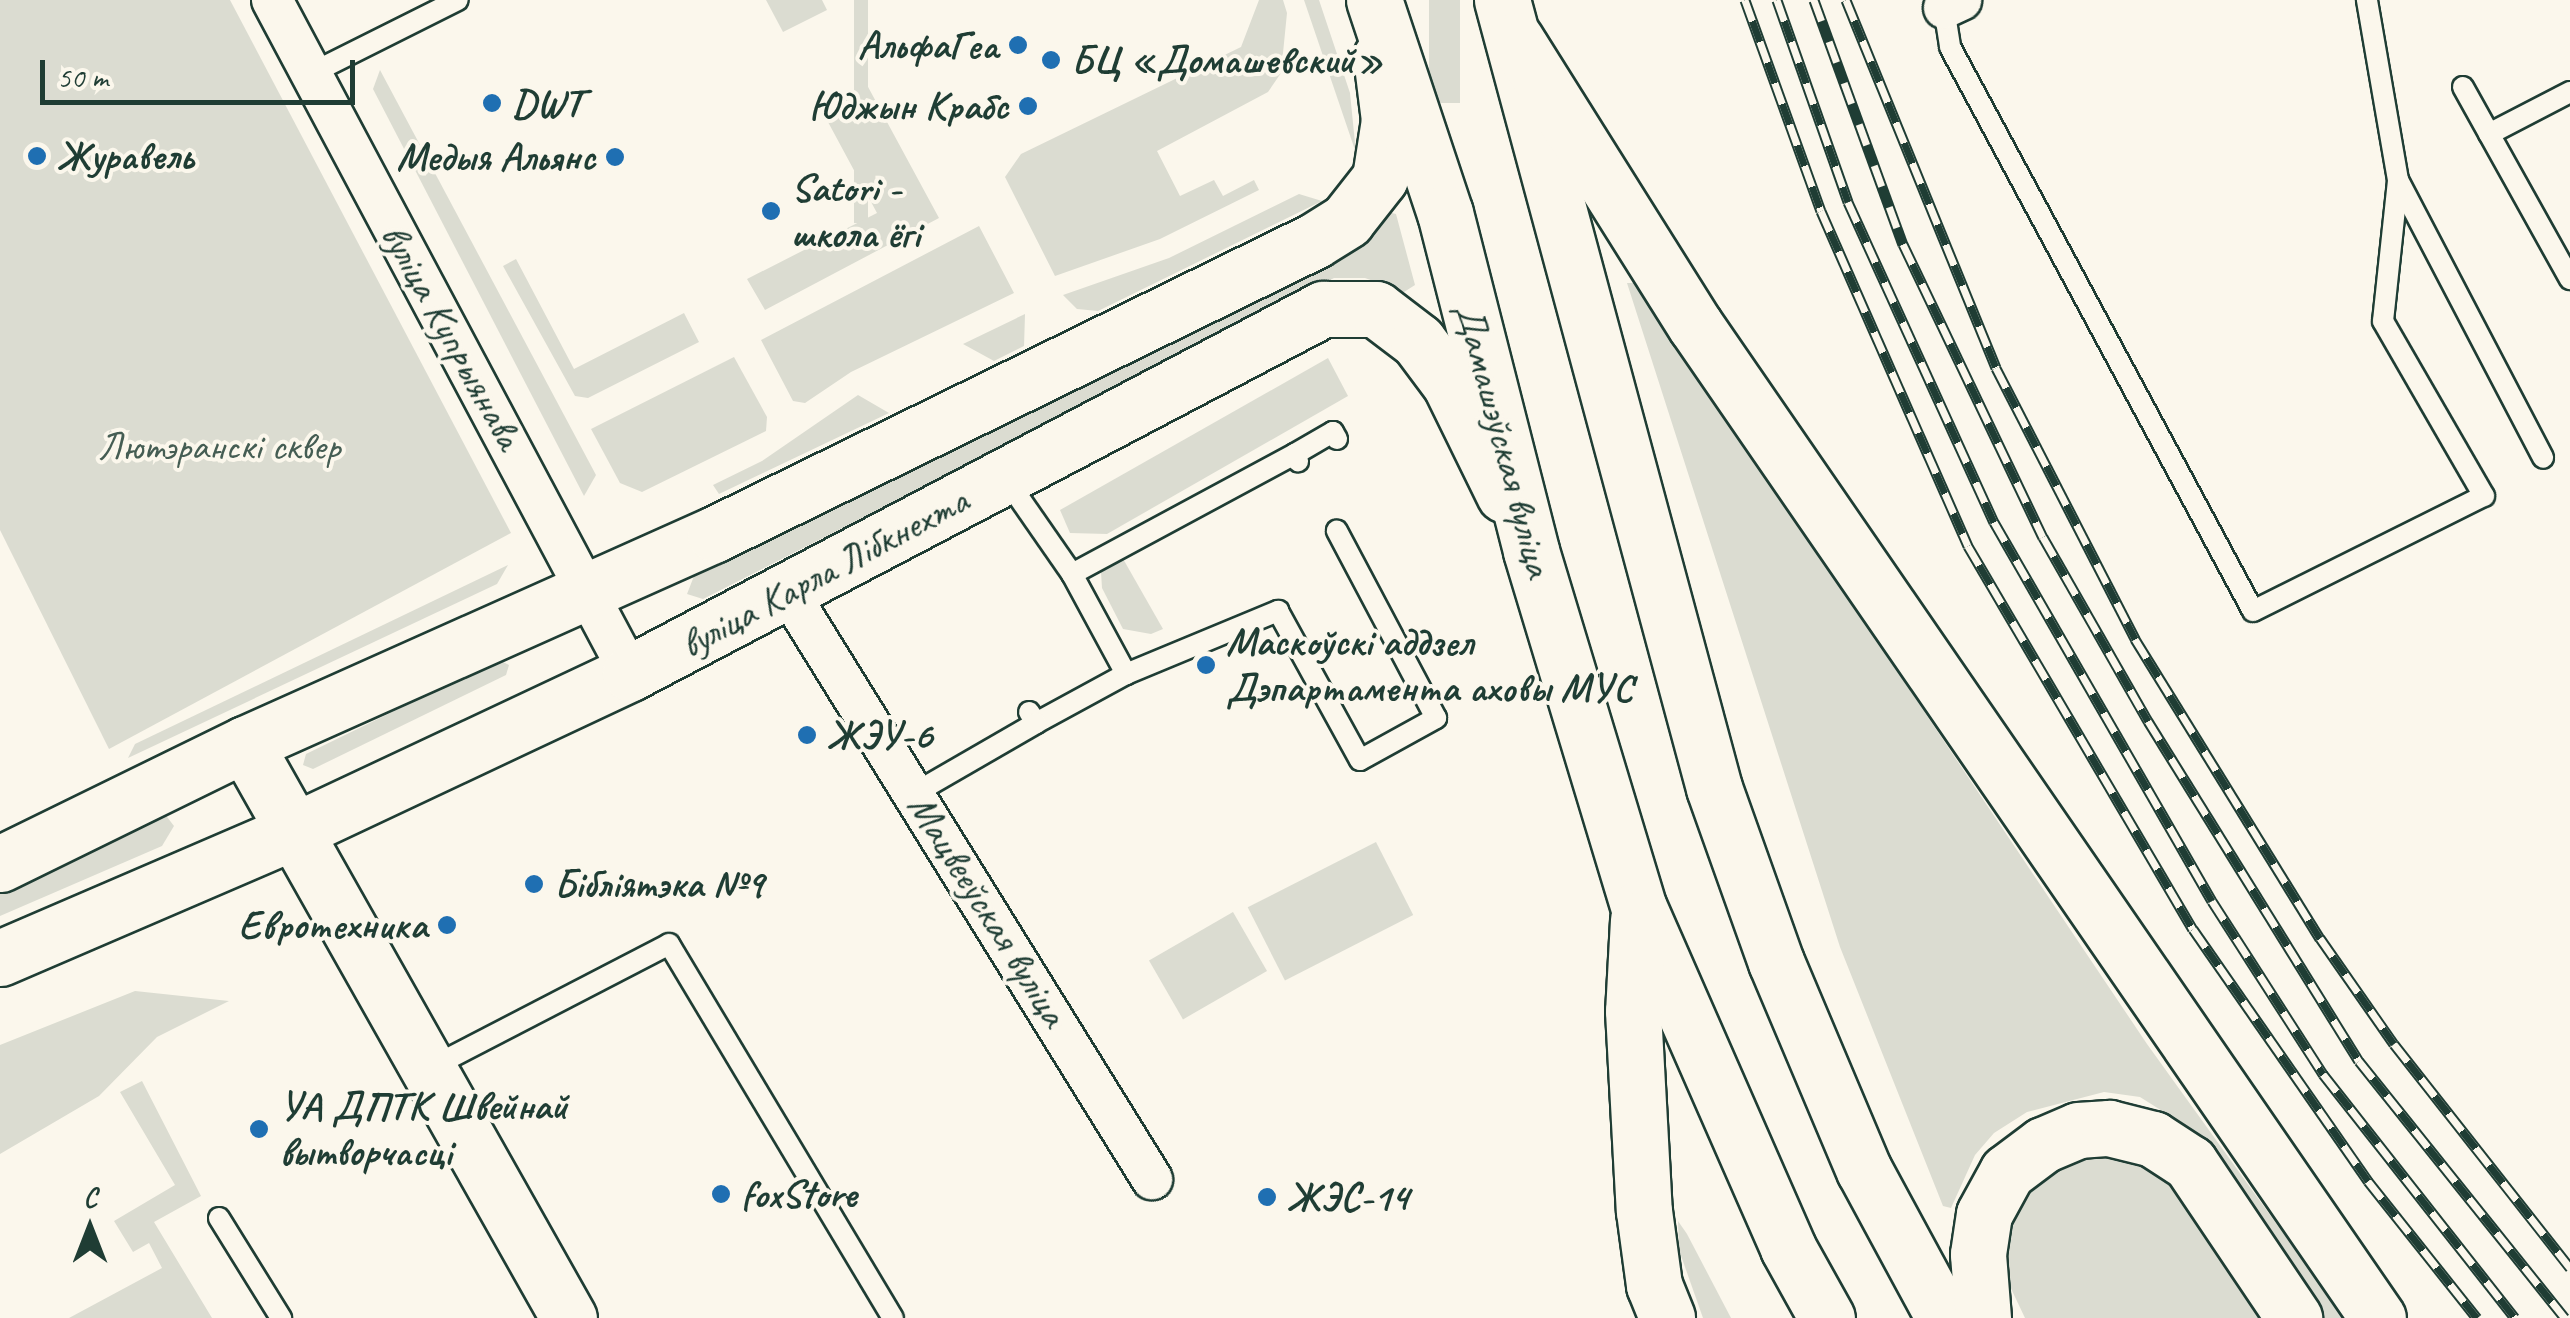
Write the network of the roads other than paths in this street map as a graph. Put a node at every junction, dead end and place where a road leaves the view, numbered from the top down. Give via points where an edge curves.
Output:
1 (272, 0) edge
2 (458, 0) edge
3 (1373, 0) edge
4 (2367, 0) edge
5 (1953, 4) edge
6 (1509, 20) edge
7 (310, 74) junction
8 (2463, 87) dead end
9 (2570, 92) edge
10 (2489, 134) junction
11 (2398, 180) junction
12 (2570, 279) edge
13 (1324, 444) dead end
14 (2543, 458) dead end
15 (1005, 477) junction
16 (1337, 532) dead end
17 (1532, 551) junction
18 (1072, 574) junction
19 (590, 590) junction
20 (788, 592) junction
21 (630, 673) junction
22 (1126, 674) junction
23 (245, 744) junction
24 (915, 793) junction
25 (292, 832) junction
26 (0, 864) edge
27 (1638, 908) junction
28 (0, 958) edge
29 (424, 1070) junction
30 (1152, 1180) dead end
31 (218, 1218) dead end
32 (281, 1318) edge
33 (569, 1318) edge
34 (893, 1318) edge
35 (1667, 1318) edge
36 (1827, 1318) edge
37 (1944, 1318) edge
38 (1982, 1318) edge
39 (2294, 1318) edge
40 (2378, 1318) edge

1 - 7 street, вуліца Купрыянава
2 - 7 lane
3 - 17 main road, Дамашэўская вуліца via 1446,213
3 - 19 main road, вуліца Карла Лібкнехта via 1389,120 1386,152 1370,196 1347,220 1018,388
4 - 11 lane
5 - 11 lane via 1950,47 2254,610 2484,496 2383,320
6 - 37 main road via 1714,788 1776,962 1856,1153
6 - 40 main road via 1695,326
7 - 19 street, вуліца Купрыянава
8 - 10 lane
9 - 10 lane
10 - 12 lane
11 - 14 lane
13 - 18 lane
15 - 17 main road, вуліца Карла Лібкнехта via 1323,310 1376,309 1418,341 1450,384
15 - 18 lane
15 - 20 main road, вуліца Карла Лібкнехта
16 - 22 lane via 1436,718 1360,760 1278,610
17 - 27 main road, Дамашэўская вуліца
18 - 22 lane
19 - 21 street, вуліца Купрыянава
19 - 23 main road, вуліца Карла Лібкнехта
20 - 21 main road, вуліца Карла Лібкнехта
20 - 24 street, Мацвееўская вуліца
21 - 25 main road, вуліца Карла Лібкнехта
22 - 24 lane via 1033,718
23 - 25 main road
23 - 26 main road, вуліца Карла Лібкнехта
24 - 30 street, Мацвееўская вуліца
25 - 28 main road, вуліца Карла Лібкнехта
25 - 29 main road
27 - 35 main road via 1633,1011 1644,1211 1654,1284
27 - 36 main road, Дамашэўская вуліца via 1788,1248
29 - 33 main road
29 - 34 lane via 669,944
31 - 32 lane
38 - 39 main road via 1978,1254 1984,1214 2007,1172 2043,1145 2078,1130 2108,1128 2153,1139 2190,1162

